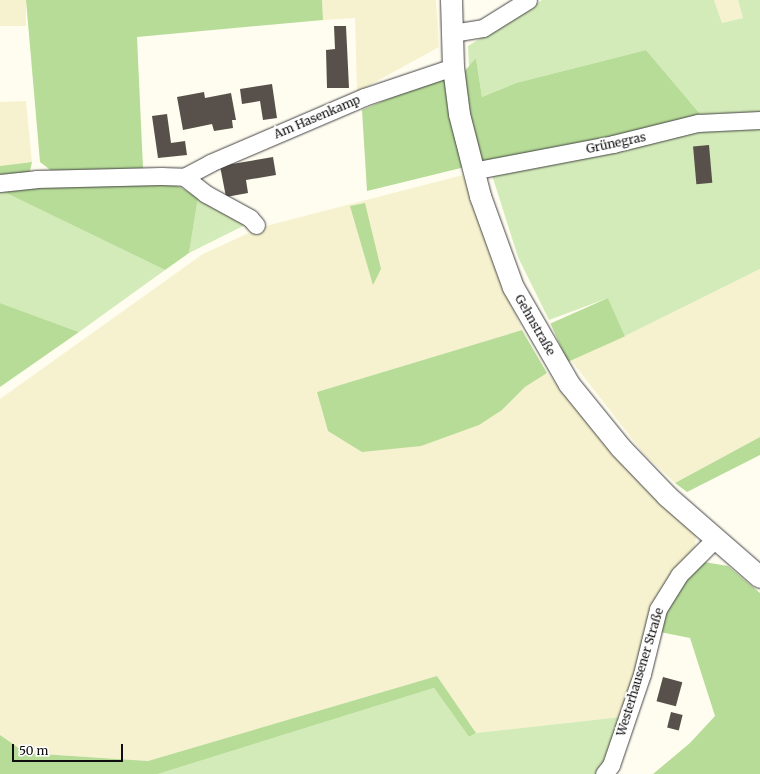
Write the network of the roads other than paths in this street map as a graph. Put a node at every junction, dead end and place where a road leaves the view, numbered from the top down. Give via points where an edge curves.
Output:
1 (451, 0) edge
2 (528, 0) edge
3 (452, 33) junction
4 (453, 67) junction
5 (760, 120) edge
6 (472, 171) junction
7 (184, 177) junction
8 (0, 183) edge
9 (256, 225) dead end
10 (716, 538) junction
11 (760, 577) edge
12 (604, 774) edge

1 - 3 street, Gehnstraße
2 - 3 street via 483,28
3 - 4 street, Gehnstraße
4 - 6 street, Gehnstraße via 459,114
4 - 7 street, Am Hasenkamp via 364,97 210,163
5 - 6 street, Grünegras via 698,123 613,144
6 - 10 street, Gehnstraße via 492,234 513,287 569,384 620,447 668,496
7 - 8 street via 36,179
7 - 9 street via 206,194 250,218
10 - 11 street, Gehnstraße
10 - 12 street, Westerhausener Straße via 679,575 658,609 639,681 611,765

